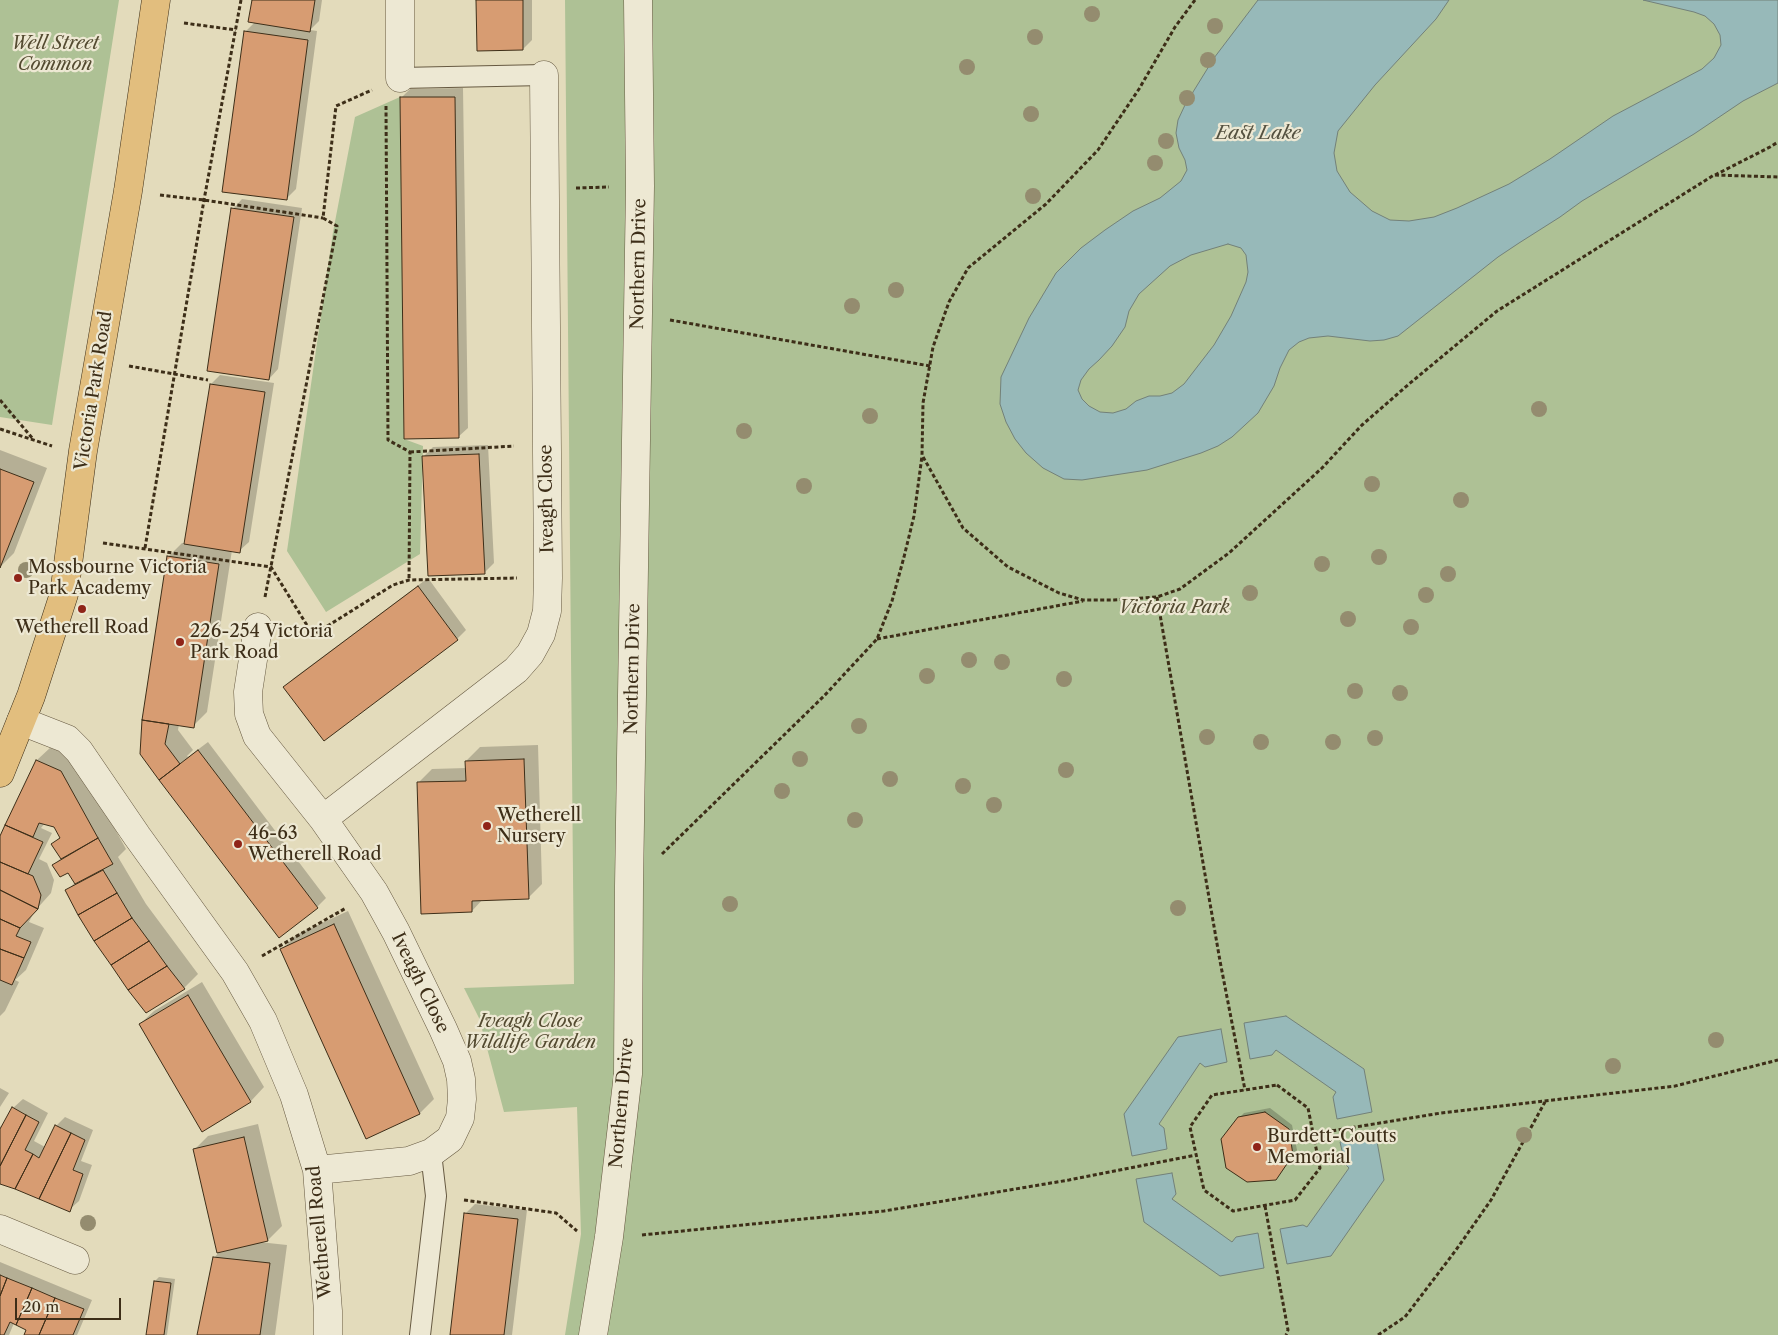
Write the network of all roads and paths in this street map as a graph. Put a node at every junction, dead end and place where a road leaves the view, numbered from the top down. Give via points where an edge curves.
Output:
1 (156, 0) edge
2 (241, 0) edge
3 (400, 0) edge
4 (638, 0) edge
5 (1195, 0) edge
6 (176, 22) dead end
7 (236, 30) junction
8 (544, 75) joint
9 (393, 81) junction
10 (1778, 142) edge
11 (1714, 175) junction
12 (1778, 178) edge
13 (640, 186) junction
14 (545, 189) junction
15 (158, 195) dead end
16 (204, 200) junction
17 (323, 218) junction
18 (639, 314) junction
19 (126, 366) dead end
20 (930, 366) junction
21 (175, 374) junction
22 (208, 380) dead end
23 (0, 400) edge
24 (0, 429) edge
25 (34, 440) junction
26 (546, 444) junction
27 (83, 451) junction
28 (410, 452) junction
29 (922, 455) junction
30 (98, 542) dead end
31 (145, 548) junction
32 (272, 567) junction
33 (548, 578) junction
34 (409, 580) junction
35 (1157, 598) junction
36 (1083, 600) junction
37 (258, 627) joint
38 (877, 639) junction
39 (21, 721) junction
40 (0, 773) edge
41 (323, 820) junction
42 (629, 885) junction
43 (374, 892) junction
44 (235, 972) junction
45 (1778, 1060) edge
46 (1245, 1090) junction
47 (1546, 1102) junction
48 (1313, 1134) junction
49 (432, 1153) junction
50 (1196, 1155) junction
51 (318, 1170) junction
52 (436, 1196) junction
53 (1265, 1206) junction
54 (0, 1229) edge
55 (609, 1237) junction
56 (75, 1260) dead end
57 (328, 1335) edge
58 (420, 1335) edge
59 (593, 1335) edge
60 (1286, 1335) edge
61 (1378, 1335) edge

1 - 27 main road, Victoria Park Road via 128,191
2 - 7 path
3 - 9 street
4 - 13 street, Northern Drive
5 - 20 path via 1098,150 1046,204 968,268 949,302 933,347
6 - 7 path
7 - 16 path
8 - 9 lane
8 - 14 street, Iveagh Close
9 - 17 path via 336,106
9 - 28 path via 388,440
10 - 11 path
11 - 12 path
11 - 35 path via 1498,311 1369,419 1322,468 1229,553 1180,589
13 - 14 path
13 - 18 street, Northern Drive
14 - 26 street, Iveagh Close
15 - 16 path
16 - 17 path
16 - 21 path
17 - 32 path via 337,226
18 - 20 path
18 - 42 street, Northern Drive
19 - 21 path
20 - 29 path via 923,403
21 - 22 path
21 - 31 path
23 - 25 path
24 - 25 path
25 - 27 path
26 - 28 path
26 - 33 street, Iveagh Close
27 - 39 main road, Victoria Park Road via 64,594
28 - 34 path
29 - 36 path via 963,528 1008,567 1059,593
29 - 38 path via 914,516 904,557
30 - 31 path
31 - 32 path
32 - 34 path via 313,635 393,585
32 - 37 path
33 - 34 path
33 - 41 street, Iveagh Close via 547,611 541,634 516,670
35 - 36 path
35 - 46 path
36 - 38 path
37 - 41 street, Iveagh Close via 248,692 249,714 257,736
38 - 42 path via 824,696
39 - 40 main road, Victoria Park Road
39 - 44 street, Wetherell Road via 68,739 79,751
41 - 43 street, Iveagh Close
42 - 55 street, Northern Drive via 628,1074
43 - 44 path
43 - 49 street, Iveagh Close via 457,1061 462,1099 460,1118 450,1139
44 - 51 street, Wetherell Road via 263,1021 294,1095
45 - 47 path via 1674,1086
46 - 48 path via 1277,1085 1308,1108
46 - 50 path via 1212,1095 1190,1127
47 - 48 path via 1441,1113
47 - 61 path via 1491,1200 1456,1250 1405,1317
48 - 53 path via 1320,1168 1295,1200
49 - 51 street, Iveagh Close via 409,1161
49 - 52 lane
50 - 53 path via 1204,1190 1233,1211
50 - 55 path via 884,1211
51 - 57 street, Wetherell Road
52 - 55 path via 556,1213 581,1234
52 - 58 lane
53 - 60 path via 1288,1330
54 - 56 street
55 - 59 street, Northern Drive

